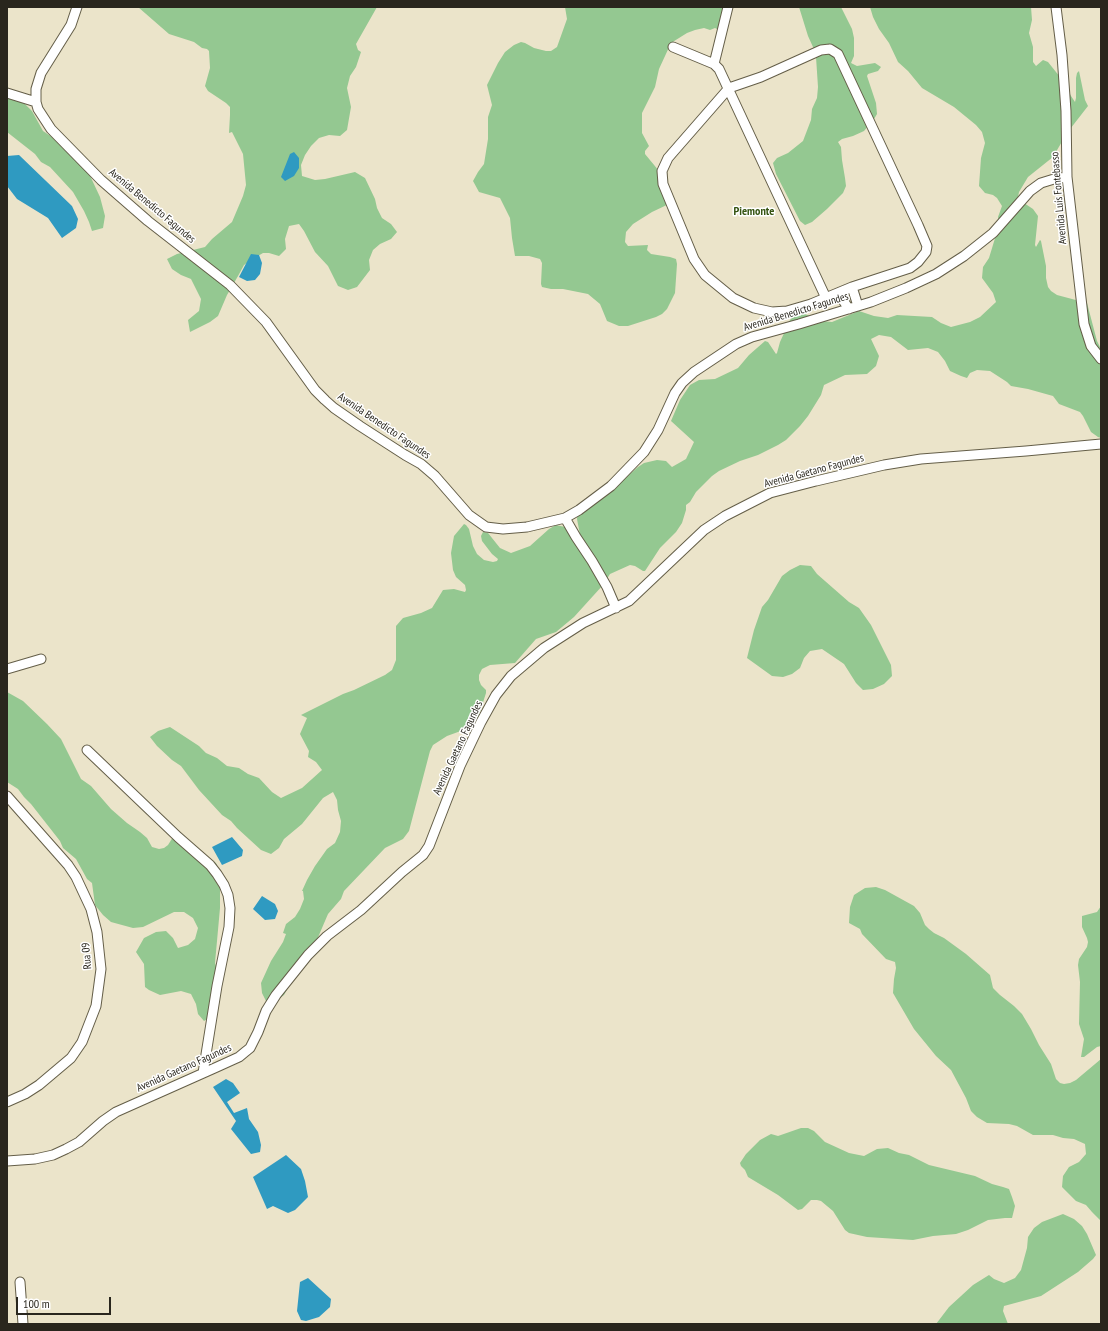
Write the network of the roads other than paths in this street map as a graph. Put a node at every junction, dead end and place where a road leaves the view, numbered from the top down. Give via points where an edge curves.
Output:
1 (77, 7) edge
2 (728, 7) edge
3 (1056, 7) edge
4 (673, 47) dead end
5 (714, 64) junction
6 (729, 88) junction
7 (7, 93) edge
8 (36, 102) junction
9 (1067, 177) junction
10 (852, 287) junction
11 (838, 293) junction
12 (826, 298) junction
13 (854, 308) junction
14 (1101, 359) edge
15 (1101, 444) edge
16 (565, 518) junction
17 (616, 608) junction
18 (41, 659) dead end
19 (7, 669) edge
20 (87, 750) dead end
21 (7, 796) edge
22 (203, 1073) junction
23 (7, 1102) edge
24 (7, 1160) edge
25 (20, 1282) dead end
26 (23, 1324) edge

1 - 8 street via 71,25 41,73 36,89
2 - 5 street
3 - 9 street, Avenida Luís Fontebasso via 1066,111
4 - 5 street
5 - 6 street
6 - 10 street via 761,77 821,50 830,50 838,54 927,246 924,257 910,268
6 - 12 street
6 - 12 street via 668,158 662,171 663,184 694,259 704,275 713,283 733,298 754,308 772,312 787,311
7 - 8 street
8 - 16 street, Avenida Benedicto Fagundes via 42,117 51,129 101,180 240,295 266,322 325,400 366,430 421,464 476,521 486,527 503,530 527,528
9 - 13 street, Avenida Benedicto Fagundes via 1040,183 993,233 936,274
9 - 14 street, Avenida Luís Fontebasso via 1084,324 1091,346
10 - 11 street
10 - 13 street
11 - 12 street
11 - 13 street
13 - 16 street, Avenida Benedicto Fagundes via 752,336 694,372 675,393 658,430 644,452 611,486
15 - 17 street, Avenida Gaetano Fagundes via 921,459 884,465 770,493 704,530 629,601
16 - 17 street via 592,561
17 - 22 street, Avenida Gaetano Fagundes via 583,624 544,648 511,676 496,695 481,722 423,855 362,910 313,949 276,995 250,1048 239,1057
18 - 19 street
20 - 22 street via 210,865 228,895 228,928
21 - 23 street, Rua 09 via 76,876 91,909 97,932 101,969 96,1006 82,1042 71,1058 39,1086
22 - 24 street, Avenida Gaetano Fagundes via 116,1112 79,1142 53,1155 35,1159
25 - 26 street

